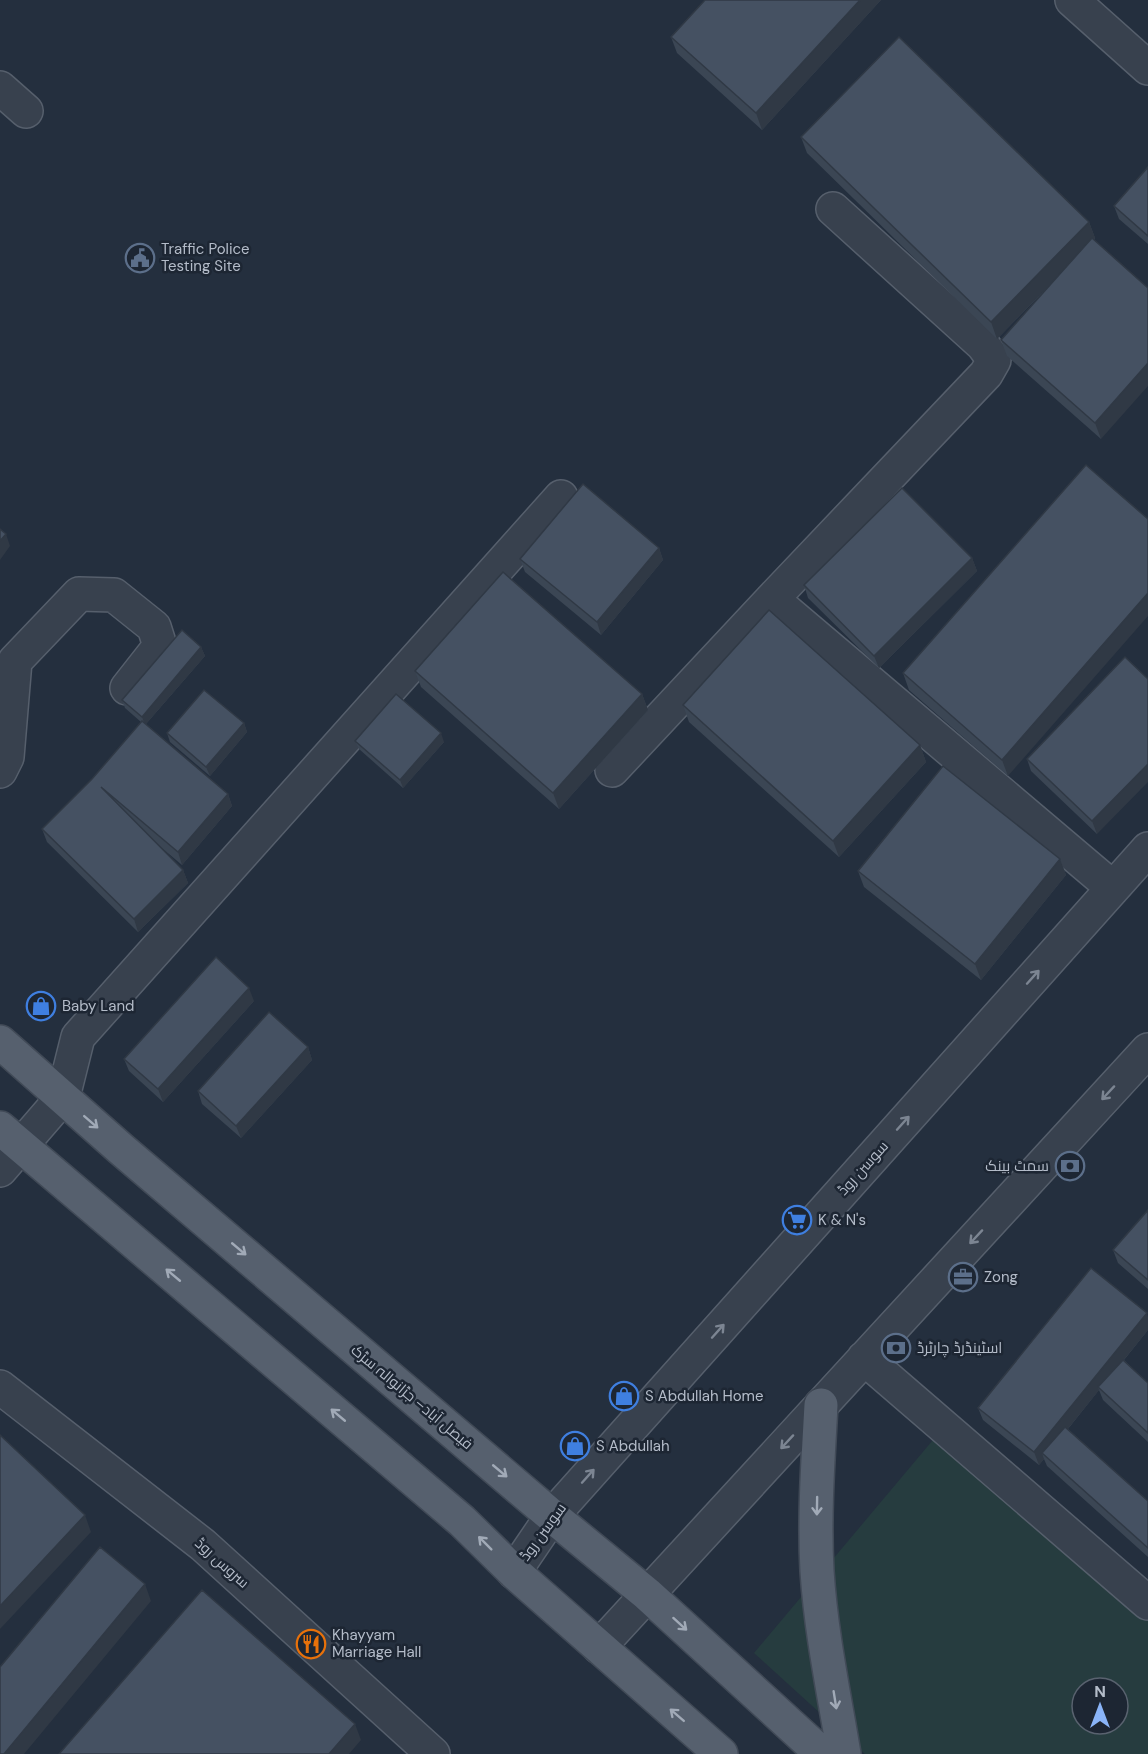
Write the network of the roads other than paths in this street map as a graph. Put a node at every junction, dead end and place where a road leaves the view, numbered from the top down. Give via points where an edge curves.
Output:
1 (1072, 0) edge
2 (1148, 68) edge
3 (0, 88) edge
4 (26, 111) dead end
5 (833, 209) dead end
6 (561, 497) dead end
7 (772, 599) junction
8 (127, 688) dead end
9 (612, 770) dead end
10 (0, 771) edge
11 (1148, 849) edge
12 (1113, 888) junction
13 (0, 1042) edge
14 (1148, 1050) edge
15 (63, 1097) junction
16 (7, 1148) edge
17 (864, 1358) junction
18 (0, 1386) edge
19 (821, 1405) junction
20 (552, 1516) junction
21 (513, 1572) junction
22 (647, 1594) junction
23 (1148, 1603) edge
24 (598, 1647) junction
25 (433, 1754) edge
26 (721, 1754) edge
27 (822, 1754) edge
28 (844, 1754) edge

1 - 2 street
3 - 4 street
5 - 7 street via 983,345 994,360 986,374
6 - 15 street via 78,1037
7 - 9 street
7 - 12 street
8 - 10 street via 160,646 154,627 114,595 79,594 15,661 7,757
11 - 12 street, سوسن روڈ
20 -> 12 street, سوسن روڈ
13 - 15 main road, فیصل آباد– جڑانوالہ سڑک
14 -> 17 street
15 - 16 street
15 -> 20 main road, فیصل آباد– جڑانوالہ سڑک
21 -> 16 main road via 462,1521
17 - 19 street
17 - 23 street
18 - 25 street, سروس روڈ via 203,1545
19 -> 22 street
19 -> 28 main road via 817,1572
20 - 21 street, سوسن روڈ
20 - 22 main road, فیصل آباد– جڑانوالہ سڑک
21 - 24 main road
22 - 24 street
22 -> 27 main road, فیصل آباد– جڑانوالہ سڑک
26 -> 24 main road

